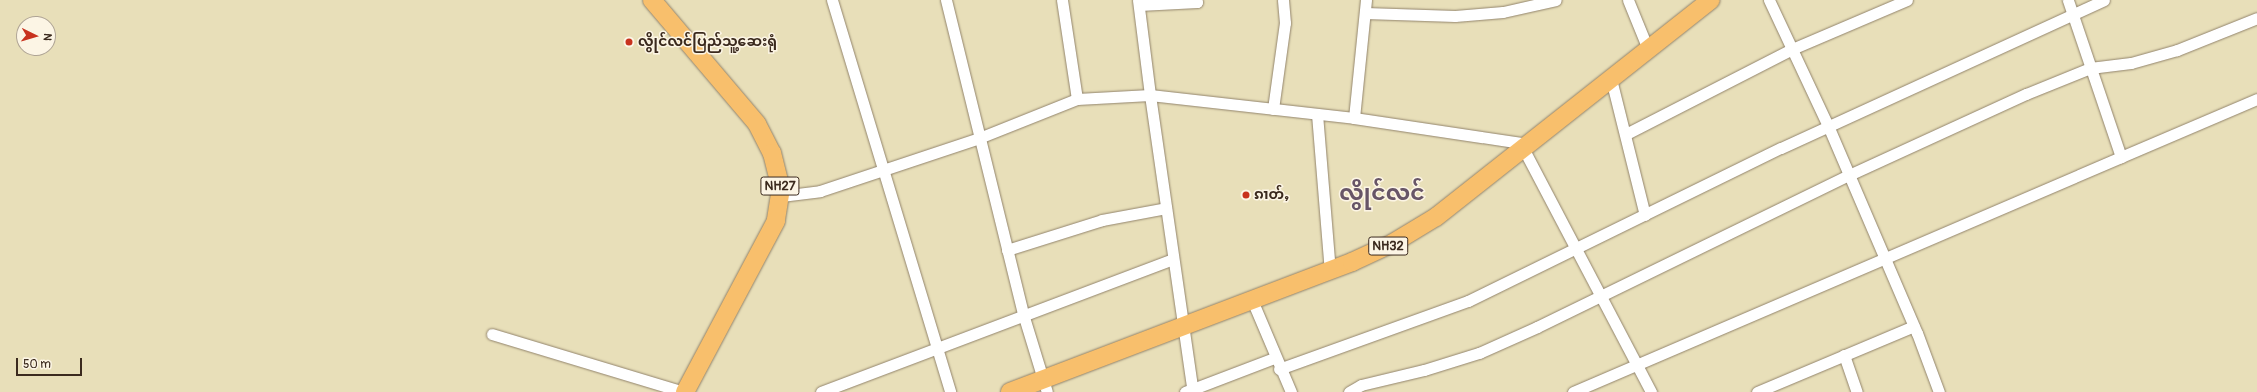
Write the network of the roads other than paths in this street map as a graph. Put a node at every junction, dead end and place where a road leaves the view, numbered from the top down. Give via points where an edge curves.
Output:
1 (652, 0) edge
2 (832, 0) edge
3 (946, 0) edge
4 (1062, 0) edge
5 (1196, 0) edge
6 (1283, 0) edge
7 (1366, 0) edge
8 (1556, 0) edge
9 (1628, 0) edge
10 (1711, 0) edge
11 (1769, 0) edge
12 (1907, 0) edge
13 (2068, 0) edge
14 (2104, 0) edge
15 (1139, 3) edge
16 (1365, 13) junction
17 (2072, 13) junction
18 (2257, 18) edge
19 (1648, 49) junction
20 (1792, 49) junction
21 (2090, 68) junction
22 (1610, 79) junction
23 (1150, 95) junction
24 (1077, 98) junction
25 (2257, 99) edge
26 (1273, 109) junction
27 (1318, 114) junction
28 (1354, 118) junction
29 (1829, 128) junction
30 (1626, 134) junction
31 (979, 138) junction
32 (1526, 146) junction
33 (2121, 157) junction
34 (884, 170) junction
35 (1849, 175) junction
36 (781, 196) junction
37 (1166, 208) junction
38 (1645, 215) junction
39 (1007, 250) junction
40 (1576, 250) junction
41 (1884, 257) junction
42 (1173, 259) junction
43 (1330, 271) junction
44 (1600, 295) junction
45 (1252, 300) junction
46 (1024, 317) junction
47 (1914, 326) junction
48 (1183, 327) junction
49 (492, 334) dead end
50 (935, 347) junction
51 (1844, 355) junction
52 (1274, 358) junction
53 (1636, 364) junction
54 (1279, 369) junction
55 (1045, 386) edge
56 (1190, 391) edge
57 (685, 392) edge
58 (821, 392) edge
59 (950, 392) edge
60 (1010, 392) edge
61 (1291, 392) edge
62 (1349, 392) edge
63 (1573, 392) edge
64 (1651, 392) edge
65 (1757, 392) edge
66 (1857, 392) edge
67 (1939, 392) edge

1 - 36 highway, NH27 via 757,124 778,171
2 - 34 street
3 - 31 street
4 - 24 street
5 - 15 street via 1197,2
6 - 26 street via 1285,23
7 - 16 street
8 - 16 street via 1503,12 1455,16
9 - 19 street
10 - 19 highway, NH32
11 - 20 street
12 - 20 street
13 - 17 street
14 - 17 street
15 - 23 street
16 - 28 street
17 - 21 street
17 - 29 street
18 - 21 street via 2177,50 2130,63
19 - 22 highway, NH32
20 - 29 street
20 - 30 street
21 - 33 street
21 - 35 street via 2026,94
22 - 30 street
22 - 32 highway, NH32
23 - 24 street
23 - 26 street
23 - 37 street
24 - 31 street
25 - 33 street
26 - 27 street
27 - 28 street
27 - 43 street
28 - 32 street
29 - 35 street
29 - 38 street via 1781,148
30 - 38 street
31 - 34 street
31 - 39 street
32 - 40 street
32 - 43 highway, NH32 via 1436,217 1393,243
33 - 41 street
34 - 36 street via 820,191
34 - 50 street
35 - 41 street
35 - 44 street
36 - 57 highway, NH27 via 776,221
37 - 39 street via 1102,220
37 - 42 street
38 - 40 street
39 - 46 street
40 - 44 street
40 - 54 street via 1468,301
41 - 47 street
41 - 53 street
42 - 46 street
42 - 48 street
43 - 45 highway, NH32
44 - 53 street
44 - 62 street via 1538,327 1478,353 1424,370 1361,385
45 - 48 highway, NH32
45 - 52 street
46 - 50 street
46 - 55 street
47 - 51 street
47 - 67 street
48 - 55 highway, NH32
48 - 56 street
49 - 57 street
50 - 58 street
50 - 59 street
51 - 65 street
51 - 66 street
52 - 54 street
52 - 56 street
53 - 63 street
53 - 64 street
54 - 61 street
55 - 60 highway, NH32

